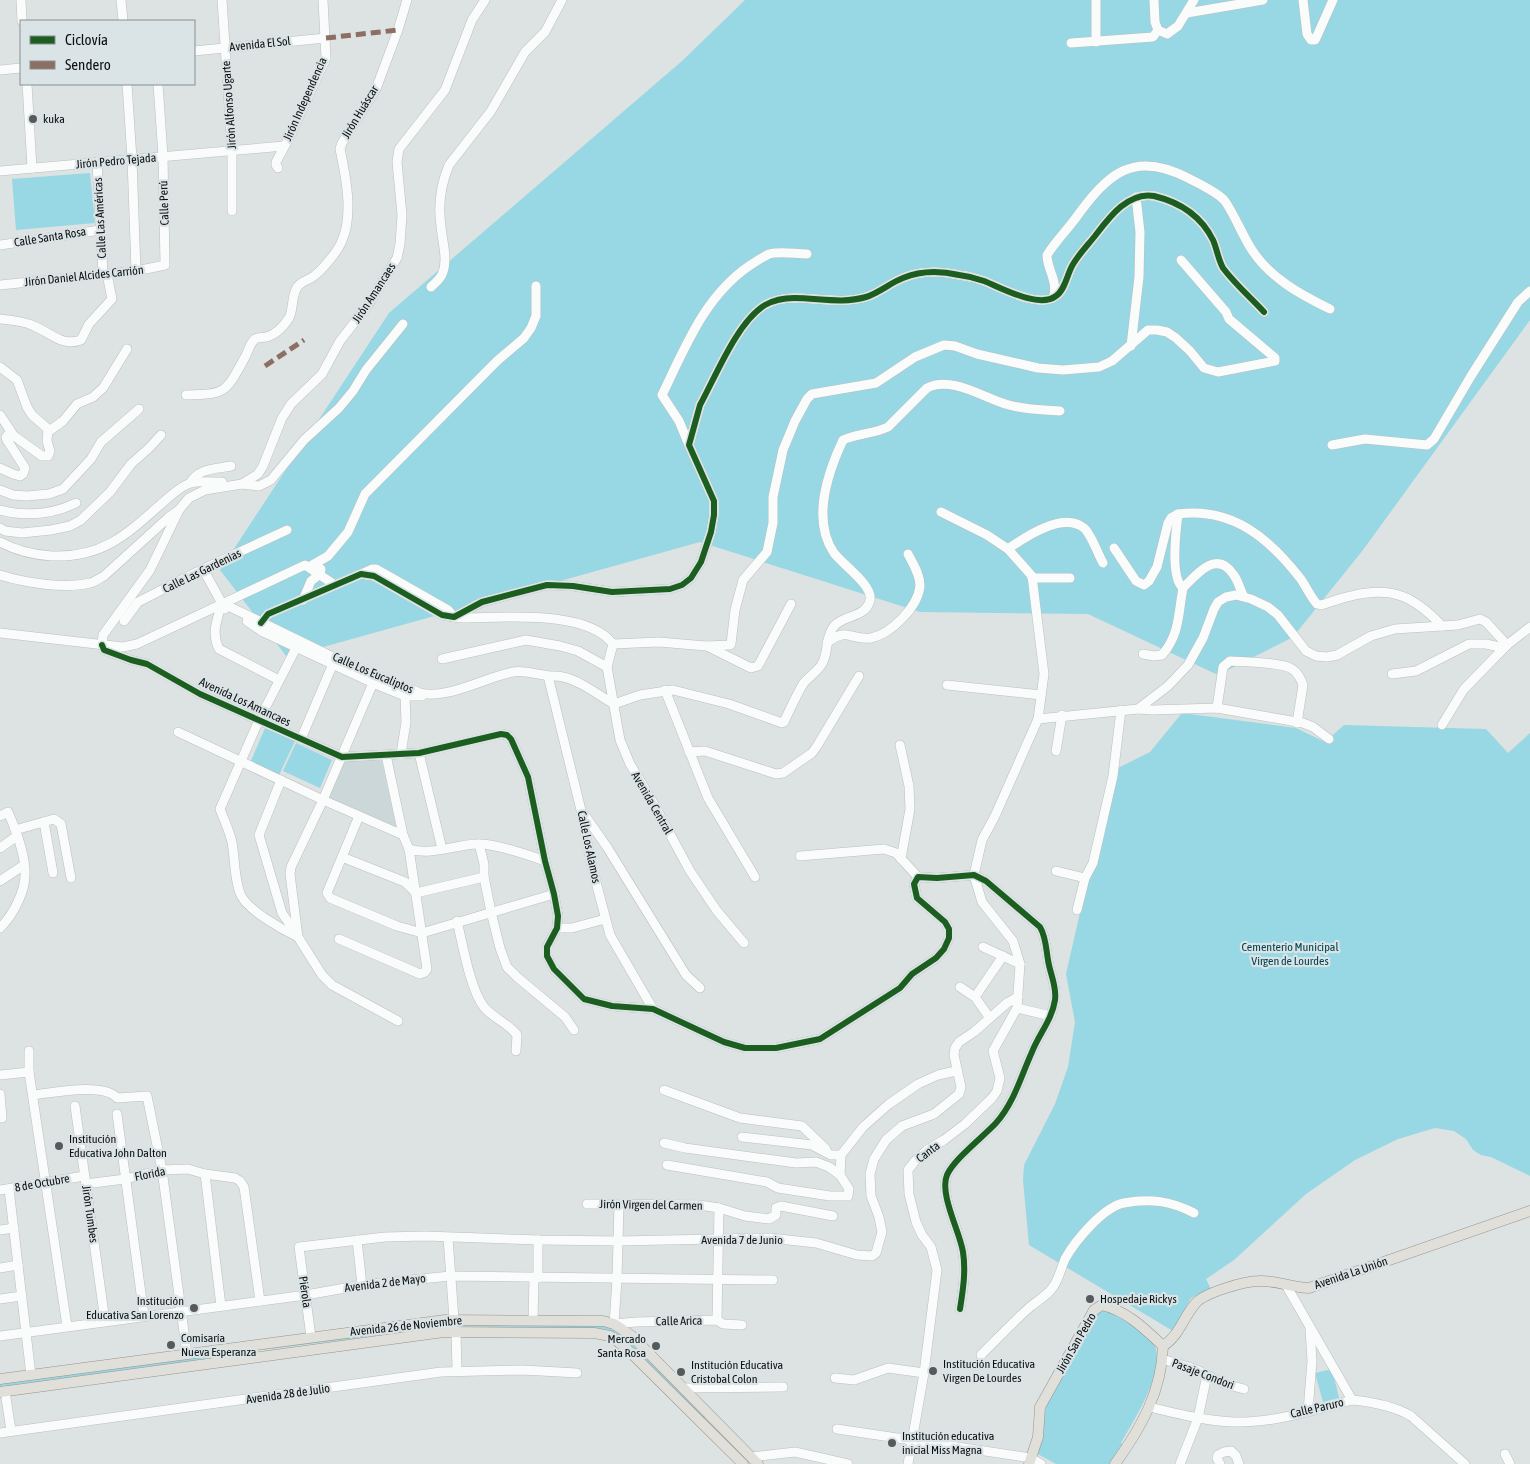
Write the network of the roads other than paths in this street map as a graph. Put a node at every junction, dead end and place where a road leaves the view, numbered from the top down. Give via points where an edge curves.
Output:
1 (21, 0) edge
2 (121, 0) edge
3 (222, 0) edge
4 (323, 0) edge
5 (407, 0) edge
6 (485, 0) edge
7 (562, 0) edge
8 (1096, 0) edge
9 (1154, 0) edge
10 (1194, 0) edge
11 (1263, 0) edge
12 (1303, 0) edge
13 (1333, 0) edge
14 (1187, 13) junction
15 (22, 20) edge
16 (123, 20) edge
17 (1158, 30) junction
18 (326, 38) junction
19 (1096, 42) junction
20 (1071, 44) dead end
21 (225, 48) junction
22 (195, 51) edge
23 (20, 68) edge
24 (0, 70) edge
25 (27, 85) edge
26 (127, 85) edge
27 (158, 85) edge
28 (284, 146) junction
29 (232, 150) junction
30 (163, 156) junction
31 (132, 159) junction
32 (97, 162) junction
33 (32, 168) junction
34 (278, 168) dead end
35 (0, 171) edge
36 (1136, 198) junction
37 (232, 211) dead end
38 (100, 230) junction
39 (0, 245) edge
40 (808, 254) dead end
41 (1181, 260) dead end
42 (166, 263) joint
43 (136, 271) junction
44 (105, 274) junction
45 (0, 286) edge
46 (536, 286) dead end
47 (431, 287) dead end
48 (1530, 291) edge
49 (1053, 298) junction
50 (1330, 309) dead end
51 (1264, 312) dead end
52 (0, 319) edge
53 (403, 324) dead end
54 (1131, 346) junction
55 (127, 349) dead end
56 (0, 367) edge
57 (186, 395) dead end
58 (139, 409) dead end
59 (1060, 411) dead end
60 (0, 415) edge
61 (49, 431) junction
62 (161, 435) dead end
63 (6, 437) edge
64 (689, 445) junction
65 (1332, 445) dead end
66 (231, 466) dead end
67 (0, 468) edge
68 (190, 483) junction
69 (242, 484) junction
70 (229, 485) junction
71 (0, 490) edge
72 (76, 503) dead end
73 (0, 510) edge
74 (180, 510) junction
75 (941, 512) dead end
76 (1178, 514) junction
77 (0, 528) edge
78 (287, 530) dead end
79 (0, 542) edge
80 (1114, 548) dead end
81 (1008, 549) junction
82 (908, 554) dead end
83 (328, 556) junction
84 (1103, 563) dead end
85 (309, 567) junction
86 (203, 569) junction
87 (320, 574) junction
88 (0, 575) edge
89 (1032, 578) junction
90 (1070, 578) dead end
91 (335, 585) junction
92 (1183, 588) junction
93 (1243, 596) junction
94 (303, 600) junction
95 (222, 604) junction
96 (791, 604) dead end
97 (454, 617) junction
98 (124, 621) dead end
99 (261, 623) junction
100 (1442, 626) junction
101 (1530, 627) edge
102 (0, 633) edge
103 (827, 643) junction
104 (614, 644) junction
105 (102, 645) junction
106 (706, 646) junction
107 (1506, 647) junction
108 (296, 648) junction
109 (1143, 654) dead end
110 (442, 659) dead end
111 (334, 661) junction
112 (607, 667) junction
113 (1392, 674) dead end
114 (548, 676) junction
115 (859, 676) dead end
116 (279, 680) junction
117 (373, 683) junction
118 (947, 685) dead end
119 (665, 690) junction
120 (1041, 695) junction
121 (405, 696) junction
122 (430, 696) junction
123 (614, 704) junction
124 (1217, 708) junction
125 (1138, 709) junction
126 (1121, 710) junction
127 (1062, 715) junction
128 (1038, 719) junction
129 (259, 720) junction
130 (1297, 722) junction
131 (1442, 725) dead end
132 (178, 732) dead end
133 (1329, 739) dead end
134 (301, 740) junction
135 (900, 745) dead end
136 (1056, 751) dead end
137 (689, 752) junction
138 (418, 753) junction
139 (401, 754) junction
140 (386, 755) junction
141 (342, 757) junction
142 (242, 761) junction
143 (281, 780) junction
144 (323, 800) junction
145 (581, 810) junction
146 (4, 814) edge
147 (359, 816) junction
148 (44, 822) junction
149 (16, 833) junction
150 (403, 835) junction
151 (479, 844) junction
152 (0, 848) edge
153 (409, 849) junction
154 (442, 849) junction
155 (800, 856) dead end
156 (342, 857) junction
157 (901, 859) junction
158 (544, 861) junction
159 (24, 866) junction
160 (1056, 871) dead end
161 (53, 874) dead end
162 (974, 875) junction
163 (755, 877) dead end
164 (918, 877) junction
165 (71, 878) dead end
166 (484, 878) junction
167 (1084, 878) junction
168 (0, 882) edge
169 (416, 893) junction
170 (554, 894) junction
171 (1077, 910) dead end
172 (491, 912) junction
173 (606, 919) junction
174 (457, 922) junction
175 (0, 928) edge
176 (557, 928) junction
177 (422, 933) junction
178 (298, 937) junction
179 (339, 939) dead end
180 (744, 943) dead end
181 (983, 947) dead end
182 (1003, 956) junction
183 (1020, 964) junction
184 (960, 987) dead end
185 (700, 988) dead end
186 (975, 997) junction
187 (1018, 997) junction
188 (1017, 1008) junction
189 (653, 1009) junction
190 (1051, 1016) junction
191 (989, 1017) junction
192 (398, 1020) dead end
193 (574, 1030) dead end
194 (29, 1051) dead end
195 (516, 1051) dead end
196 (956, 1071) junction
197 (29, 1072) junction
198 (0, 1074) edge
199 (664, 1090) dead end
200 (0, 1094) edge
201 (33, 1095) junction
202 (75, 1106) dead end
203 (117, 1114) dead end
204 (0, 1118) edge
205 (742, 1137) dead end
206 (664, 1143) dead end
207 (831, 1155) junction
208 (841, 1155) junction
209 (667, 1166) dead end
210 (162, 1170) junction
211 (204, 1174) junction
212 (840, 1175) junction
213 (125, 1179) junction
214 (85, 1180) junction
215 (45, 1183) junction
216 (4, 1190) edge
217 (587, 1204) dead end
218 (619, 1204) junction
219 (719, 1208) junction
220 (1530, 1211) edge
221 (1194, 1213) dead end
222 (833, 1216) dead end
223 (14, 1228) junction
224 (0, 1230) edge
225 (448, 1238) junction
226 (357, 1240) junction
227 (538, 1240) junction
228 (718, 1240) junction
229 (619, 1241) junction
230 (298, 1247) joint
231 (18, 1266) junction
232 (0, 1268) edge
233 (451, 1276) junction
234 (536, 1278) junction
235 (617, 1279) junction
236 (717, 1279) junction
237 (773, 1280) dead end
238 (362, 1284) junction
239 (1286, 1285) junction
240 (306, 1295) junction
241 (22, 1296) junction
242 (0, 1299) edge
243 (260, 1301) junction
244 (221, 1306) junction
245 (960, 1309) dead end
246 (181, 1311) junction
247 (144, 1316) junction
248 (454, 1319) junction
249 (533, 1320) junction
250 (716, 1320) junction
251 (105, 1321) junction
252 (614, 1324) junction
253 (742, 1325) dead end
254 (67, 1326) junction
255 (1310, 1329) junction
256 (456, 1331) junction
257 (26, 1333) junction
258 (0, 1336) edge
259 (311, 1337) junction
260 (253, 1344) junction
261 (1163, 1346) junction
262 (187, 1354) junction
263 (981, 1355) dead end
264 (255, 1356) junction
265 (1162, 1358) junction
266 (457, 1371) junction
267 (577, 1373) dead end
268 (924, 1373) junction
269 (31, 1375) junction
270 (1207, 1375) junction
271 (835, 1378) dead end
272 (0, 1379) edge
273 (784, 1387) dead end
274 (683, 1388) junction
275 (1244, 1388) dead end
276 (2, 1392) edge
277 (1352, 1400) junction
278 (1150, 1407) junction
279 (1308, 1411) junction
280 (1198, 1418) junction
281 (716, 1421) junction
282 (708, 1429) junction
283 (837, 1429) dead end
284 (11, 1432) junction
285 (0, 1433) edge
286 (913, 1440) junction
287 (1505, 1454) dead end
288 (755, 1460) edge
289 (1030, 1461) edge
290 (742, 1464) edge
291 (848, 1464) edge
292 (908, 1464) edge
293 (1041, 1464) edge
294 (1115, 1464) edge
295 (1180, 1464) edge
296 (1220, 1464) edge
297 (1239, 1464) edge
298 (1465, 1464) edge
299 (1510, 1464) edge

1 - 15 street
2 - 16 street
3 - 21 street, Jirón Alfonso Ugarte
4 - 18 street, Jirón Independencia
5 - 57 street, Jirón Huáscar via 376,89 340,149 347,190 341,243 314,277 296,287 290,315 280,329 274,335 256,338 250,345 227,388 212,394
6 - 69 street, Jirón Amancaes via 472,20 445,90 397,156 402,215 397,258 368,306 340,341 322,374 291,404 258,474
7 - 47 street via 545,32 525,52 491,110 449,165 440,204 444,271
8 - 19 street
9 - 17 street
10 - 14 street
11 - 14 street
12 - 13 street via 1307,34 1315,40
14 - 17 street via 1170,32
17 - 19 street via 1152,37
18 - 21 street, Avenida El Sol
18 - 28 street, Jirón Independencia via 326,58
19 - 20 street
21 - 22 street, Avenida El Sol
21 - 29 street, Jirón Alfonso Ugarte
23 - 24 street
25 - 33 street
26 - 31 street
27 - 30 street, Calle Perú
28 - 29 street, Jirón Independencia
28 - 34 street via 276,162
29 - 30 street, Jirón Pedro Tejada
29 - 37 street, Jirón Alfonso Ugarte
30 - 31 street, Jirón Pedro Tejada
30 - 42 street, Calle Perú
31 - 32 street, Jirón Pedro Tejada
31 - 43 street
32 - 33 street, Jirón Pedro Tejada
32 - 38 street, Calle Las Américas
33 - 35 street, Jirón Pedro Tejada
36 - 49 street via 1107,219 1071,267 1062,289
36 - 51 street via 1154,196 1197,216 1212,239 1222,266
36 - 54 street via 1140,232 1139,276
38 - 39 street, Calle Santa Rosa
38 - 44 street, Calle Las Américas
40 - 64 street via 779,253 762,258 729,284 695,327 662,395
41 - 54 street via 1226,312 1229,320 1275,361 1218,372 1210,370 1201,365 1176,338 1157,330 1148,330
42 - 43 street, Jirón Daniel Alcides Carrión
43 - 44 street, Jirón Daniel Alcides Carrión
44 - 45 street, Jirón Daniel Alcides Carrión
44 - 52 street, Calle Las Américas via 113,297 89,324 81,340 74,343 62,342 33,326
46 - 83 street via 536,316 524,338 365,494 348,532
48 - 65 street via 1518,302 1434,439 1427,445 1365,439
49 - 50 street via 1056,290 1047,255 1096,191 1126,170 1156,166 1182,175 1224,200 1253,252 1275,276 1305,297
49 - 64 street via 1026,298 982,280 942,272 903,278 861,298 839,301 779,299 753,315 734,342 700,405
53 - 69 street via 339,408 304,440 271,480 259,486
54 - 106 street via 1099,367 1063,370 1038,368 944,345 915,357 876,383 812,394 786,442 773,497 770,543 767,552 743,580 734,610 732,642 730,645
55 - 61 street via 103,388 77,404
56 - 61 street via 17,380 27,407
58 - 71 street via 101,442 90,460 62,489 27,496
59 - 103 street via 1009,406 954,385 933,385 888,427 854,434 843,440 826,487 825,526 834,552 866,586 870,602 864,611 838,622
60 - 63 street
61 - 63 street via 50,454 46,457
62 - 77 street via 81,520 70,526 22,533
63 - 67 street via 25,468 20,476
64 - 97 street via 714,501 714,515 701,562 682,585 670,589 612,592 547,585 482,602
66 - 68 street via 204,470
68 - 70 street via 221,482
68 - 79 street via 110,545 82,555 43,555
69 - 70 street
70 - 74 street via 194,494
72 - 73 street via 43,515
74 - 88 street via 93,583 68,586
74 - 105 street via 153,566 103,635
75 - 81 street
76 - 80 street via 1168,522 1157,567 1144,585 1136,581
76 - 92 street via 1176,572
76 - 100 street via 1205,513 1227,518 1252,530 1292,569 1317,604 1385,592 1409,598
78 - 86 street, Calle Las Gardenias
81 - 84 street via 1051,525 1078,525 1086,531
81 - 89 street
82 - 103 street via 918,573 920,587 905,616 877,636 840,634
83 - 85 street
83 - 87 street
85 - 87 street
85 - 95 street via 305,565
86 - 95 street
86 - 98 street, Calle Las Gardenias via 138,602
87 - 91 street
87 - 94 street via 311,581
89 - 90 street
89 - 120 street via 1044,674
91 - 94 street
91 - 97 street via 361,574 374,576 442,615
92 - 93 street via 1205,567 1216,563 1234,574
92 - 109 street via 1178,628 1168,648 1162,655
93 - 100 street via 1268,607 1306,651 1321,657 1337,655 1371,636 1394,629
93 - 125 street via 1226,597 1218,602 1188,665 1168,686
94 - 99 street via 268,614
95 - 99 street, Calle Los Eucaliptos
95 - 105 street via 137,644 123,647
95 - 108 street via 229,612
95 - 116 street via 215,627 219,649
96 - 106 street via 756,668
97 - 104 street via 564,620 603,633
99 - 111 street, Calle Los Eucaliptos
100 - 107 street via 1480,620 1486,622
101 - 107 street
102 - 105 street
103 - 119 street via 823,663 804,684 782,723 729,704
104 - 106 street via 658,642
104 - 112 street, Avenida Central
105 - 129 street, Avenida Los Amancaes via 104,650 147,664 200,694
107 - 113 street via 1469,644 1416,671
107 - 131 street via 1464,689
108 - 111 street
108 - 116 street
110 - 112 street via 526,640 578,651
111 - 117 street
111 - 122 street, Calle Los Eucaliptos
111 - 134 street
112 - 123 street, Avenida Central
114 - 122 street, Calle Los Eucaliptos via 514,672
114 - 123 street, Calle Los Eucaliptos via 574,681
114 - 145 street, Calle Los Alamos
115 - 137 street via 812,753 783,773 770,774 706,751
116 - 129 street
117 - 121 street
117 - 141 street
118 - 120 street
119 - 123 street
119 - 137 street
120 - 128 street
121 - 122 street
121 - 139 street via 406,722
123 - 180 street, Avenida Central via 620,740 630,764 690,871
124 - 125 street
124 - 130 street
124 - 130 street via 1223,667 1230,661 1280,665 1292,668 1302,680
125 - 126 street
126 - 127 street
126 - 167 street via 1113,776 1094,863
127 - 128 street
127 - 136 street
128 - 162 street via 982,840
129 - 134 street, Avenida Los Amancaes
129 - 142 street
130 - 133 street via 1313,727
132 - 142 street
134 - 141 street, Avenida Los Amancaes
135 - 157 street via 909,786 910,809
137 - 163 street via 708,798
138 - 139 street, Avenida Los Amancaes
138 - 154 street
138 - 158 street, Avenida Los Amancaes via 501,734 511,739 528,777
139 - 140 street, Avenida Los Amancaes
140 - 141 street, Avenida Los Amancaes
140 - 150 street
141 - 144 street
142 - 143 street
142 - 178 street via 220,809 232,842 240,893 255,911
143 - 144 street
143 - 178 street via 259,835 282,912
144 - 147 street
144 - 178 street via 290,870
145 - 173 street, Calle Los Alamos
145 - 185 street via 686,975
146 - 149 street
147 - 150 street
147 - 156 street
148 - 149 street
148 - 161 street
148 - 165 street via 54,819 60,824
149 - 152 street
149 - 159 street
150 - 153 street
151 - 154 street
151 - 158 street
151 - 166 street
153 - 154 street via 424,852
153 - 169 street
155 - 157 street via 884,849 896,853
156 - 169 street via 405,882
156 - 177 street via 327,893 330,898
157 - 164 street
158 - 170 street
159 - 168 street
159 - 175 street via 22,890 14,911
160 - 167 street
162 - 164 street
162 - 183 street, Canta via 982,902 1013,941
162 - 190 street via 986,881 1043,932 1055,986 1056,998
164 - 189 street via 914,884 917,898 949,929 944,949 912,974 900,988 820,1039 776,1048 745,1048 724,1042
166 - 169 street
166 - 172 street
167 - 171 street
169 - 177 street
170 - 172 street
170 - 176 street
172 - 174 street
172 - 193 street via 507,967 565,1017
173 - 176 street via 572,928
173 - 189 street, Calle Los Alamos via 610,935
174 - 177 street
174 - 195 street via 476,995 495,1018 508,1024 517,1035
176 - 189 street via 546,947 547,956 554,969 584,999 612,1006
177 - 179 street via 427,969 420,974
178 - 192 street via 326,980
181 - 182 street
182 - 183 street
182 - 186 street
183 - 187 street, Canta
184 - 186 street
186 - 191 street
187 - 188 street, Canta
187 - 191 street, Avenida 7 de Junio
188 - 190 street
188 - 268 street, Canta via 992,1051 1000,1078 992,1098 965,1124 915,1160 908,1170 909,1194 916,1222 931,1247 936,1270
190 - 245 street via 1007,1108 947,1175 950,1213 963,1253 964,1287
191 - 196 street, Avenida 7 de Junio via 955,1048
194 - 197 street
196 - 208 street via 918,1084 889,1104 863,1127
196 - 228 street, Avenida 7 de Junio via 961,1087 959,1094 934,1114 902,1126 886,1140 874,1159 870,1174 871,1196 882,1232 876,1253 872,1256 816,1243 770,1238
197 - 198 street
197 - 201 street
199 - 207 street via 740,1118 802,1126
200 - 204 street
201 - 210 street via 79,1089 108,1091 117,1098 148,1096
201 - 215 street
202 - 214 street, Jirón Tumbes
203 - 213 street
205 - 207 street via 812,1146
206 - 212 street via 796,1163 816,1162
207 - 208 street
208 - 212 street
209 - 212 street via 767,1182 778,1188 848,1196 849,1189
210 - 211 street, Florida via 188,1168
210 - 213 street, Florida
210 - 246 street
211 - 243 street, Florida via 235,1178 244,1188
211 - 244 street
213 - 214 street, Florida
213 - 247 street
214 - 215 street, 8 de Octubre
214 - 251 street, Jirón Tumbes
215 - 216 street, 8 de Octubre
215 - 254 street
216 - 223 street
217 - 218 street, Jirón Virgen del Carmen
218 - 219 street, Jirón Virgen del Carmen
218 - 229 street
219 - 222 street, Jirón Virgen del Carmen via 745,1216 769,1218 776,1215 776,1208 781,1206
219 - 228 street
220 - 239 main road, Avenida La Unión via 1309,1288
221 - 263 street via 1176,1204 1153,1201 1123,1203 1110,1209 1077,1240 1053,1288
223 - 224 street
223 - 231 street
225 - 226 street, Avenida 7 de Junio
225 - 227 street, Avenida 7 de Junio
225 - 233 street
226 - 230 street, Avenida 7 de Junio
226 - 238 street
227 - 229 street, Avenida 7 de Junio
227 - 234 street
228 - 229 street, Avenida 7 de Junio
228 - 236 street
229 - 235 street
230 - 240 street, Piérola
231 - 232 street
231 - 241 street
233 - 234 street, Avenida 2 de Mayo
233 - 238 street, Avenida 2 de Mayo
233 - 248 street
234 - 235 street, Avenida 2 de Mayo
234 - 249 street
235 - 236 street, Avenida 2 de Mayo
235 - 252 street
236 - 237 street, Avenida 2 de Mayo
236 - 250 street
238 - 240 street, Avenida 2 de Mayo
239 - 255 street
239 - 261 main road, Avenida La Unión via 1259,1281 1209,1295 1196,1302 1176,1336
240 - 243 street, Avenida 2 de Mayo
240 - 259 street, Piérola
241 - 242 street
241 - 257 street
243 - 244 street, Avenida 2 de Mayo
244 - 246 street, Avenida 2 de Mayo
246 - 247 street, Avenida 2 de Mayo
246 - 262 street
247 - 251 street, Avenida 2 de Mayo
248 - 249 main road, Avenida 26 de Noviembre
248 - 259 main road, Avenida 26 de Noviembre
249 - 252 main road, Avenida 26 de Noviembre
250 - 252 street, Calle Arica
250 - 253 street, Calle Arica via 723,1324
251 - 254 street, Avenida 2 de Mayo
252 - 274 main road, Avenida 26 de Noviembre via 632,1336
254 - 257 street, Avenida 2 de Mayo
255 - 277 street
255 - 279 street via 1312,1361
256 - 264 main road, Avenida 26 de Noviembre
256 - 266 street
256 - 282 main road, Avenida 26 de Noviembre via 610,1336 625,1346
257 - 258 street, Avenida 2 de Mayo
257 - 269 street
259 - 260 main road, Avenida 26 de Noviembre
260 - 262 main road, Avenida 26 de Noviembre
260 - 264 main road
261 - 265 main road
261 - 289 main road, Jirón San Pedro via 1115,1308 1102,1305 1094,1310 1040,1407 1040,1426
262 - 269 main road, Avenida 26 de Noviembre
264 - 276 main road, Avenida 26 de Noviembre
265 - 270 street, Pasaje Condori
265 - 278 main road via 1161,1373
266 - 267 street, Avenida 28 de Julio
266 - 284 street, Avenida 28 de Julio
268 - 271 street via 888,1368 854,1380
268 - 286 street, Canta
269 - 272 main road, Avenida 26 de Noviembre
270 - 275 street, Pasaje Condori via 1225,1384
270 - 280 street
273 - 274 street
274 - 281 main road, Avenida 26 de Noviembre
276 - 284 street
277 - 279 street, Calle Paruro
277 - 298 street, Calle Paruro via 1400,1410
278 - 280 street, Calle Paruro
278 - 294 main road
279 - 280 street, Calle Paruro via 1234,1422
280 - 295 street
281 - 282 main road
281 - 288 main road, Avenida 26 de Noviembre
282 - 290 main road, Avenida 26 de Noviembre
283 - 286 street
284 - 285 street, Avenida 28 de Julio
286 - 289 street
286 - 292 street, Canta
287 - 299 street
288 - 291 street via 794,1452
289 - 293 street
296 - 297 street via 1218,1455 1231,1451

